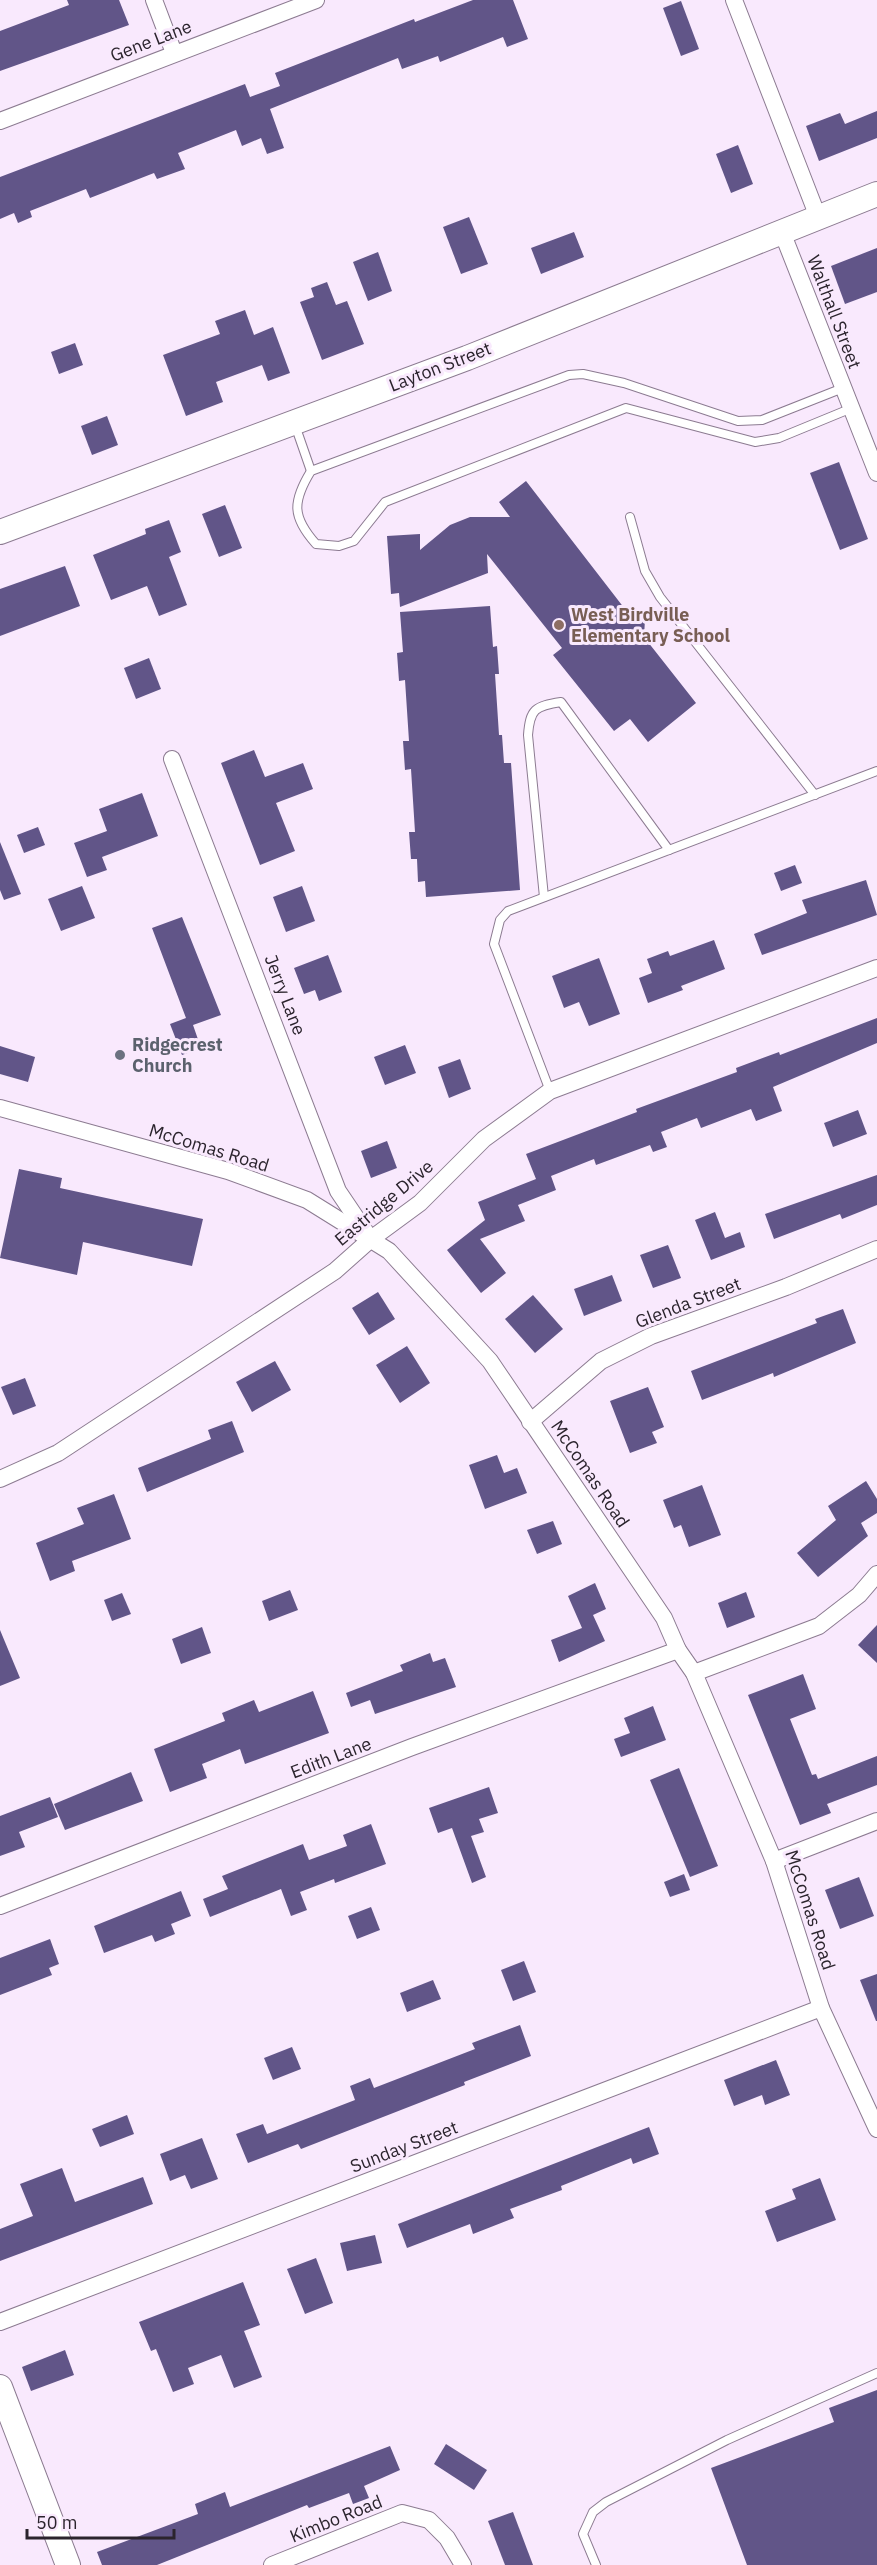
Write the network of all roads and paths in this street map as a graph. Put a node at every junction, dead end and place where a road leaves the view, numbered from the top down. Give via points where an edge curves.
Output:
1 (154, 0) edge
2 (316, 0) edge
3 (734, 0) edge
4 (174, 53) junction
5 (0, 121) edge
6 (877, 194) edge
7 (819, 217) junction
8 (782, 232) junction
9 (843, 388) junction
10 (852, 408) junction
11 (294, 422) junction
12 (311, 471) junction
13 (877, 473) edge
14 (630, 517) dead end
15 (0, 532) edge
16 (172, 759) dead end
17 (877, 771) edge
18 (814, 795) junction
19 (669, 850) junction
20 (544, 897) junction
21 (877, 968) edge
22 (550, 1090) junction
23 (0, 1108) edge
24 (371, 1239) junction
25 (877, 1249) edge
26 (530, 1422) junction
27 (0, 1479) edge
28 (877, 1574) edge
29 (678, 1650) junction
30 (694, 1673) junction
31 (877, 1821) edge
32 (774, 1861) junction
33 (0, 1906) edge
34 (821, 2008) junction
35 (877, 2129) edge
36 (0, 2322) edge
37 (877, 2373) edge
38 (0, 2387) edge
39 (68, 2565) edge
40 (272, 2565) edge
41 (463, 2565) edge
42 (596, 2565) edge

1 - 4 street
2 - 4 street, Gene Lane
3 - 7 street
4 - 5 street, Gene Lane
6 - 7 street, Layton Street
7 - 8 street, Layton Street
8 - 9 street, Walthall Street
8 - 11 street, Layton Street via 467,358
9 - 10 street, Walthall Street
9 - 12 lane via 762,420 738,421 624,383 583,374 569,375
10 - 12 lane via 779,438 755,442 626,408 385,502 354,541 339,546 316,544 303,529 296,508 298,492
10 - 13 street, Walthall Street
11 - 12 lane
11 - 15 street, Layton Street
14 - 18 lane via 645,571 660,597
16 - 24 street, Jerry Lane via 338,1191
17 - 18 lane
18 - 19 lane
19 - 20 lane
19 - 20 lane via 561,702 541,705 529,717 528,735
20 - 22 lane via 508,911 500,920 494,944
21 - 22 street, Eastridge Drive
22 - 24 street, Eastridge Drive via 484,1139 420,1203
23 - 24 street, McComas Road via 228,1171 307,1200
24 - 26 street, McComas Road via 389,1251 490,1361
24 - 27 street, Eastridge Drive via 335,1271 58,1453
25 - 26 street, Glenda Street via 651,1336 601,1361
26 - 29 street, McComas Road via 664,1618
28 - 30 street via 859,1595 819,1626
29 - 30 street, McComas Road
29 - 33 street, Edith Lane via 412,1747
30 - 32 street, McComas Road
31 - 32 street
32 - 34 street, McComas Road
34 - 35 street, McComas Road
34 - 36 street, Sunday Street
37 - 42 lane via 727,2440 606,2502 593,2512 584,2534
38 - 39 street
40 - 41 street, Kimbo Road via 402,2513 429,2520 447,2538

